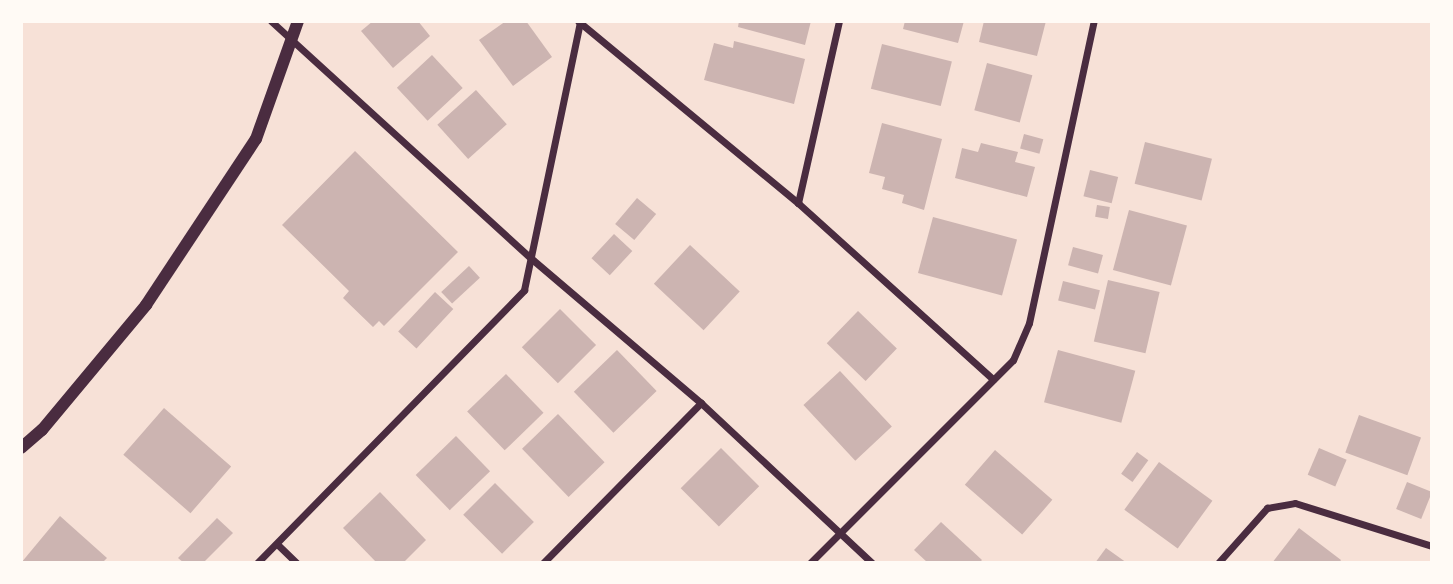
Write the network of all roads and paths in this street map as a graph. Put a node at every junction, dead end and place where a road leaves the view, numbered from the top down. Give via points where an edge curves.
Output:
1 (271, 21) edge
2 (298, 21) edge
3 (839, 21) edge
4 (1094, 21) edge
5 (579, 22) edge
6 (291, 41) junction
7 (798, 203) junction
8 (533, 260) junction
9 (993, 379) junction
10 (701, 403) junction
11 (21, 448) edge
12 (839, 533) junction
13 (276, 544) junction
14 (1432, 546) edge
15 (257, 563) edge
16 (297, 563) edge
17 (543, 563) edge
18 (810, 563) edge
19 (872, 563) edge
20 (1219, 563) edge

1 - 6 street
2 - 6 street
3 - 7 street
4 - 9 street via 1028,323 1013,360
5 - 7 street
5 - 8 street
6 - 8 street
6 - 11 street via 256,139 146,305 42,430
7 - 9 street
8 - 10 street
8 - 13 street via 524,290
9 - 12 street
10 - 12 street
10 - 17 street
12 - 18 street
12 - 19 street
13 - 15 street
13 - 16 street
14 - 20 street via 1296,503 1267,508

